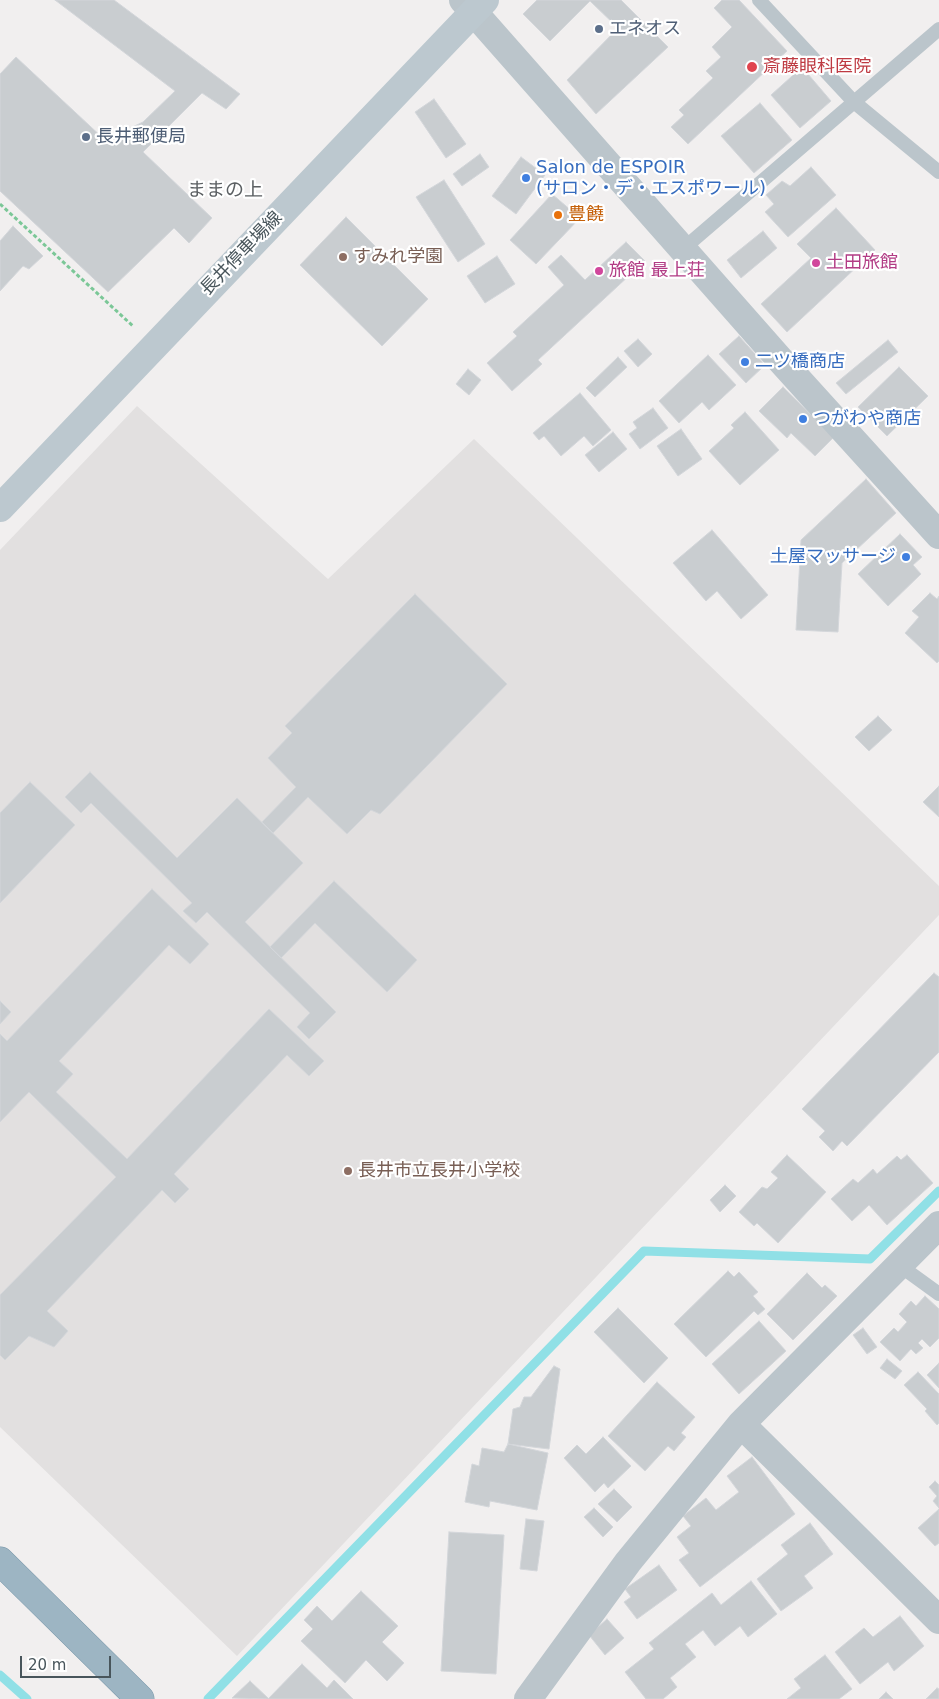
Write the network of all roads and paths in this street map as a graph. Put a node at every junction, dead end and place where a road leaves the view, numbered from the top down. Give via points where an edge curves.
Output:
1 (759, 0) edge
2 (474, 4) edge
3 (939, 29) edge
4 (854, 102) junction
5 (939, 172) edge
6 (0, 204) edge
7 (683, 249) junction
8 (154, 346) junction
9 (0, 508) edge
10 (939, 535) edge
11 (939, 1225) edge
12 (899, 1265) junction
13 (939, 1294) edge
14 (741, 1424) junction
15 (0, 1561) edge
16 (939, 1620) edge
17 (140, 1699) edge
18 (528, 1699) edge

1 - 4 lane
2 - 7 street
2 - 8 main road, 長井停車場線
3 - 4 lane
4 - 5 lane
4 - 7 lane
6 - 8 path
7 - 10 street
8 - 9 main road, 長井停車場線
11 - 12 street
12 - 13 lane
12 - 14 street
14 - 16 street
14 - 18 street via 628,1562
15 - 17 highway

